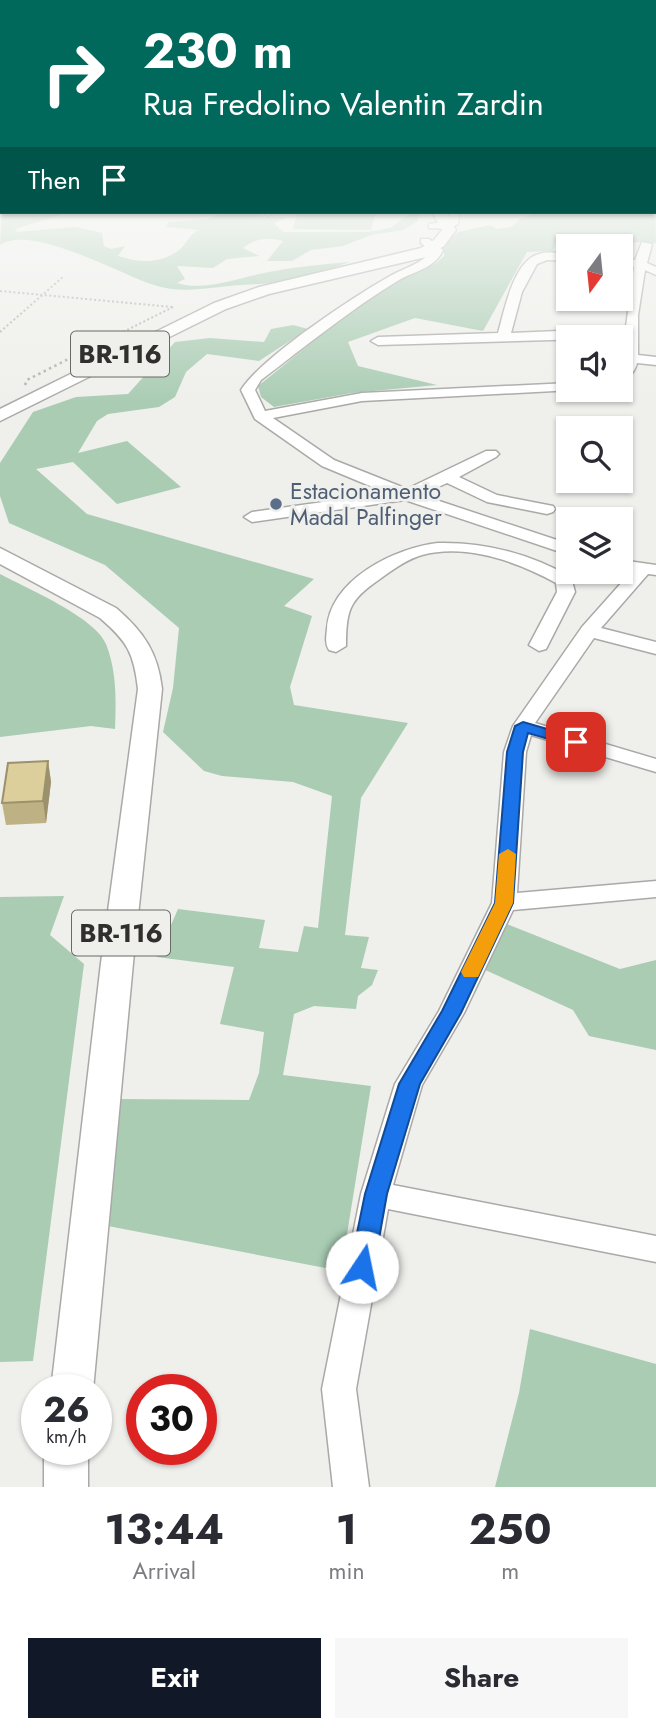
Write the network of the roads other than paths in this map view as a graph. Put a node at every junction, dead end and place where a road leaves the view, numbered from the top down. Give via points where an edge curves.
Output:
1 (378, 265) edge
2 (419, 265) edge
3 (529, 265) edge
4 (640, 265) edge
5 (632, 325) edge
6 (556, 335) edge
7 (503, 337) junction
8 (378, 341) dead end
9 (633, 358) edge
10 (656, 361) edge
11 (556, 388) edge
12 (0, 416) edge
13 (260, 416) junction
14 (491, 454) dead end
15 (447, 477) junction
16 (406, 495) junction
17 (547, 509) dead end
18 (252, 517) dead end
19 (513, 533) junction
20 (556, 546) edge
21 (491, 552) junction
22 (0, 555) edge
23 (640, 568) edge
24 (589, 631) junction
25 (539, 645) dead end
26 (336, 646) dead end
27 (656, 648) edge
28 (523, 726) junction
29 (656, 766) edge
30 (656, 890) edge
31 (504, 903) junction
32 (376, 1194) junction
33 (656, 1249) edge
34 (74, 1374) edge
35 (66, 1465) edge
36 (66, 1487) edge
37 (351, 1487) edge

1 - 12 main road, BR-116 via 264,290 220,306
2 - 13 street via 356,302 256,377 248,390
3 - 7 street
4 - 5 street
6 - 7 street
7 - 8 street
9 - 10 street
11 - 13 street via 362,397
13 - 16 street via 328,463
14 - 15 street
15 - 16 street
15 - 17 street via 493,499
16 - 18 street
16 - 19 street
19 - 20 street
19 - 21 street
21 - 25 street via 545,569 565,581 566,592
21 - 26 street via 418,551 393,562 344,595 336,617
22 - 34 main road, BR-116 via 108,613 123,626 147,660 150,689
23 - 24 street
24 - 27 street
24 - 28 street
28 - 29 street
28 - 31 street via 515,752
30 - 31 street
31 - 32 street via 451,1013 409,1084
32 - 33 street
32 - 37 street via 339,1389
35 - 36 main road

